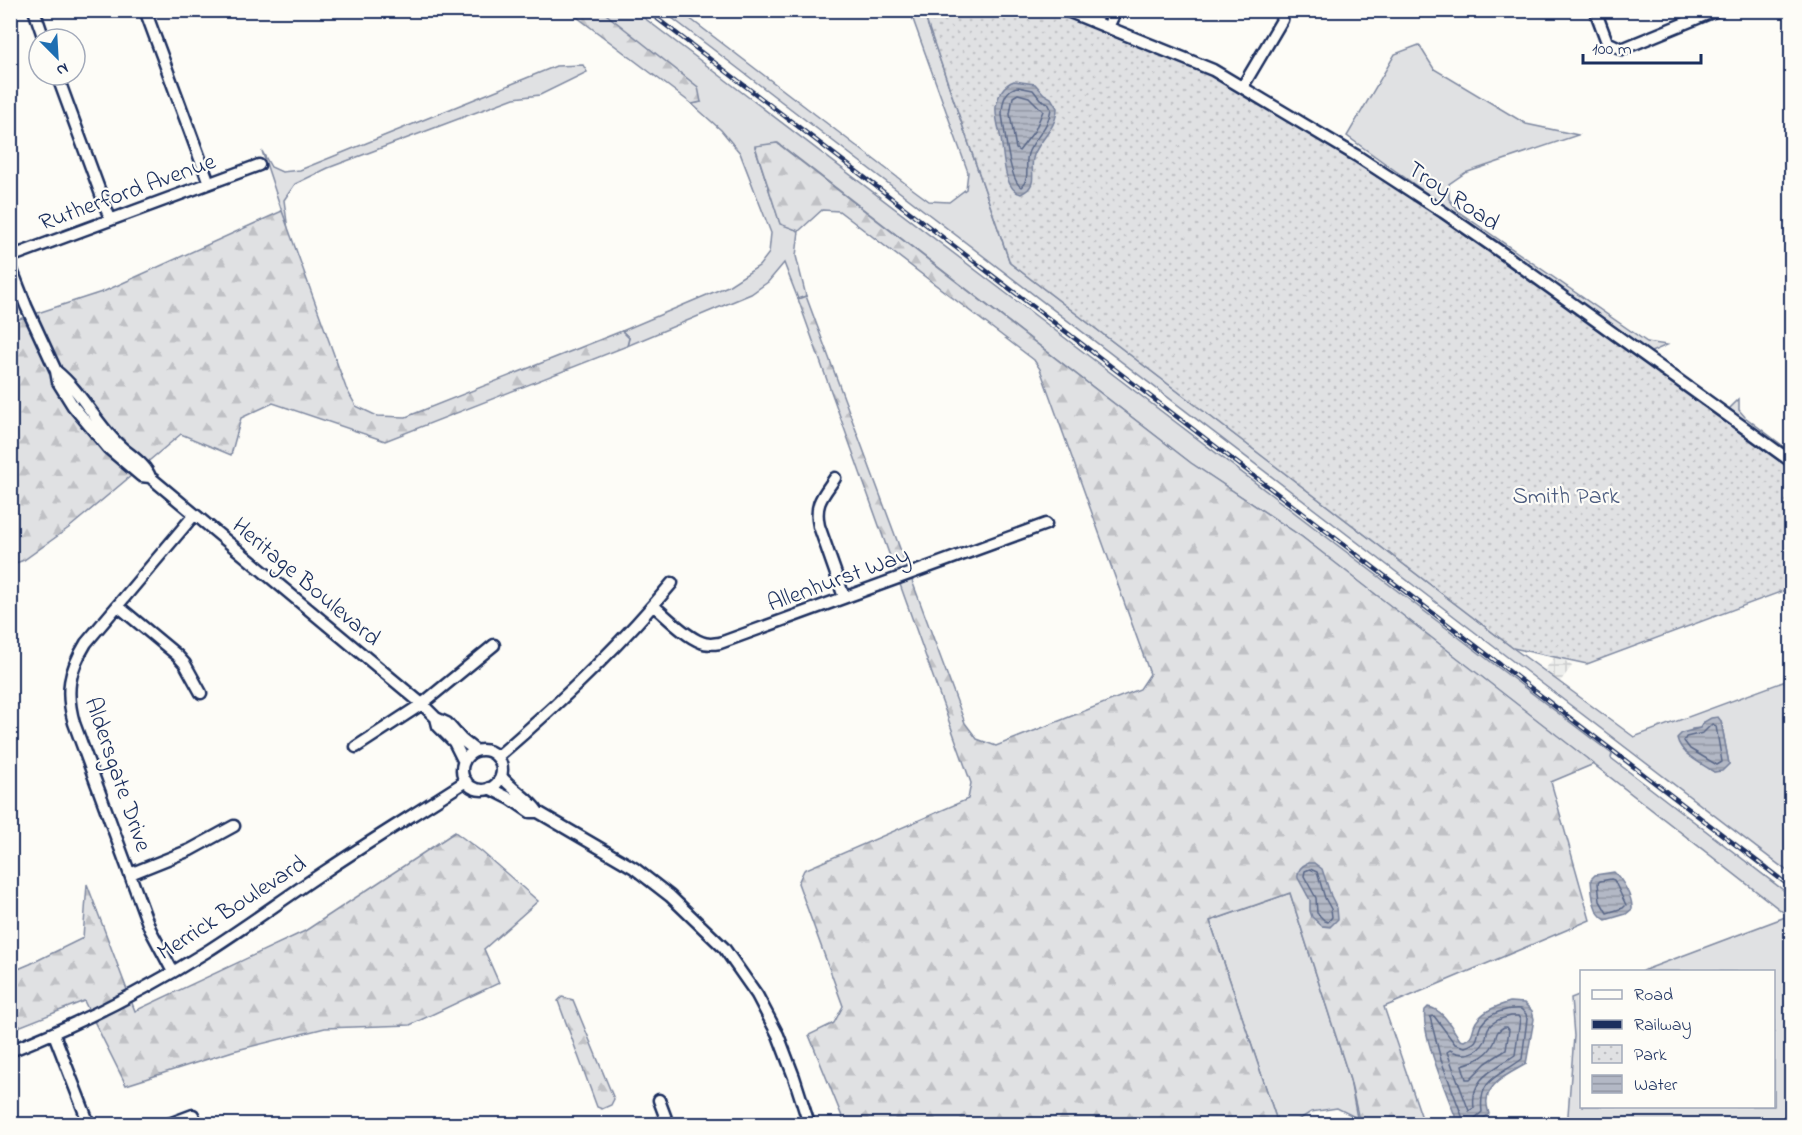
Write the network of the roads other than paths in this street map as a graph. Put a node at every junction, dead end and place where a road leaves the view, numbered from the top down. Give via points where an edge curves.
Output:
1 (34, 10) edge
2 (145, 10) edge
3 (1065, 10) edge
4 (1116, 10) edge
5 (1284, 10) edge
6 (1595, 10) edge
7 (1718, 10) edge
8 (40, 27) edge
9 (1108, 27) junction
10 (1243, 86) junction
11 (61, 87) edge
12 (259, 165) dead end
13 (208, 183) junction
14 (110, 219) junction
15 (10, 257) edge
16 (10, 265) edge
17 (1791, 462) edge
18 (836, 478) dead end
19 (194, 515) junction
20 (1046, 524) dead end
21 (672, 583) dead end
22 (844, 597) junction
23 (118, 606) junction
24 (654, 606) junction
25 (494, 645) dead end
26 (201, 693) dead end
27 (422, 704) junction
28 (435, 717) junction
29 (356, 747) dead end
30 (476, 751) junction
31 (497, 757) junction
32 (464, 762) junction
33 (501, 776) junction
34 (466, 781) junction
35 (489, 788) junction
36 (538, 812) junction
37 (234, 826) dead end
38 (130, 874) junction
39 (173, 972) junction
40 (54, 1034) junction
41 (10, 1051) edge
42 (659, 1100) dead end
43 (195, 1120) edge
44 (806, 1124) edge
45 (89, 1125) edge
46 (168, 1125) edge
47 (668, 1125) edge

1 - 8 street
2 - 13 street
3 - 9 street, Troy Road
4 - 9 street
5 - 10 street
6 - 7 street via 1607,42 1622,49
9 - 10 street, Troy Road via 1194,61
10 - 17 street, Troy Road via 1443,212
11 - 14 street
12 - 13 street, Rutherford Avenue
13 - 14 street, Rutherford Avenue
14 - 15 street, Rutherford Avenue
16 - 19 street, Heritage Boulevard via 56,372 68,381 117,443
18 - 22 street via 820,498 816,514
19 - 23 street, Aldersgate Drive
19 - 27 street, Heritage Boulevard
20 - 22 street, Allenhurst Way
21 - 24 street
22 - 24 street, Allenhurst Way via 709,644 691,637
23 - 26 street via 177,655
23 - 38 street, Aldersgate Drive via 77,658 69,700
24 - 31 street via 607,657
25 - 27 street
27 - 28 street, Heritage Boulevard
27 - 29 street
28 - 30 street, Heritage Boulevard via 447,723
28 - 32 street, Heritage Boulevard
30 - 31 street via 485,750
30 - 32 street
31 - 33 street
32 - 34 street via 462,772
33 - 35 street
33 - 36 street
34 - 35 street via 476,789
34 - 39 street, Merrick Boulevard
35 - 36 street via 530,812
36 - 44 street via 634,868 724,948 757,995 778,1035
37 - 38 street via 190,850
38 - 39 street, Aldersgate Drive via 150,929
39 - 40 street, Merrick Boulevard
40 - 41 street, Merrick Boulevard
40 - 45 street
42 - 47 street
43 - 46 street

